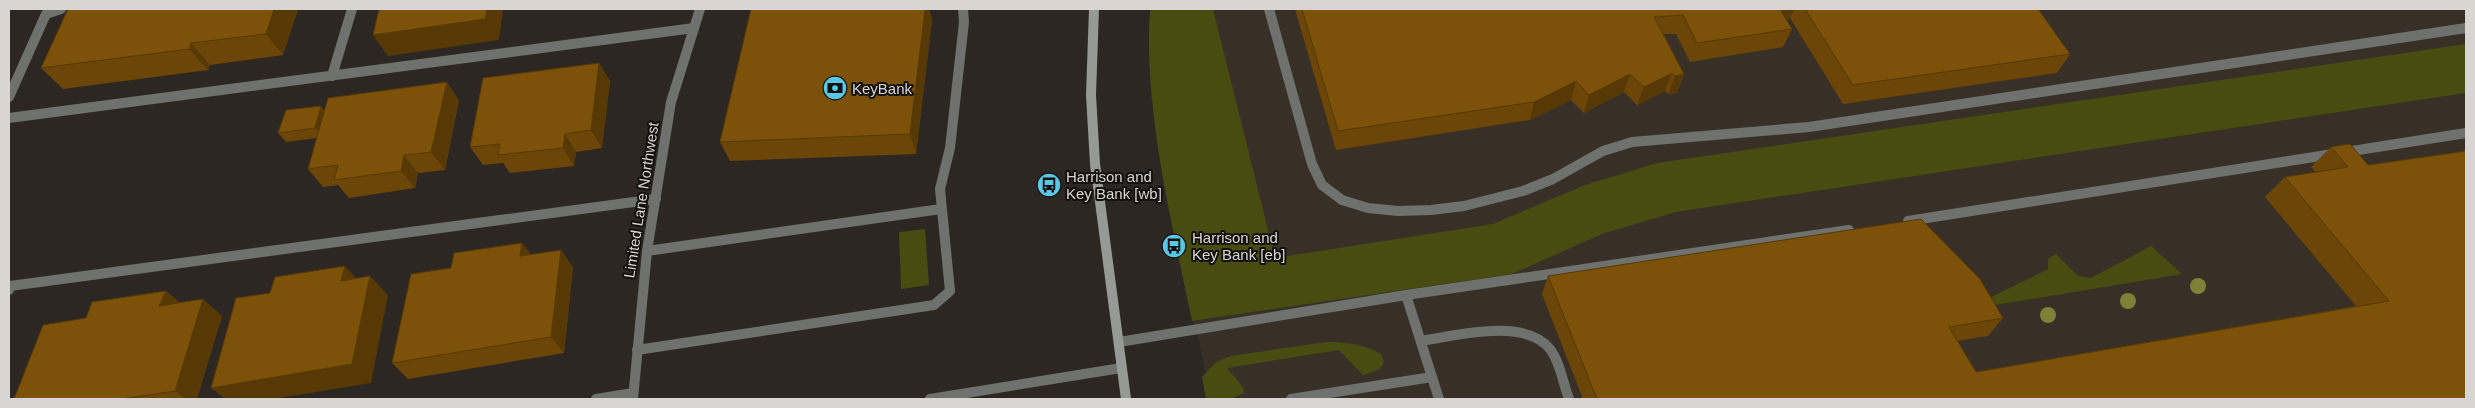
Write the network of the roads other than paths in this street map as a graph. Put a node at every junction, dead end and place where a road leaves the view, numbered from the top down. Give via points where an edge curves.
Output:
1 (61, 9) edge
2 (352, 9) edge
3 (700, 9) edge
4 (963, 9) edge
5 (1094, 9) edge
6 (1269, 9) edge
7 (694, 28) junction
8 (2466, 28) edge
9 (332, 76) junction
10 (9, 97) edge
11 (9, 118) edge
12 (2466, 133) edge
13 (656, 199) junction
14 (941, 210) junction
15 (1895, 223) edge
16 (1856, 229) edge
17 (647, 251) junction
18 (9, 290) edge
19 (1406, 295) junction
20 (1421, 341) junction
21 (1119, 342) junction
22 (637, 350) junction
23 (1121, 368) junction
24 (1432, 377) junction
25 (633, 396) edge
26 (596, 399) edge
27 (930, 399) edge
28 (1126, 399) edge
29 (1291, 399) edge
30 (1439, 399) edge
31 (1569, 399) edge

1 - 10 street via 46,14
2 - 9 street
3 - 7 street, Limited Lane Northwest
4 - 14 street via 950,148 940,189
5 - 21 main road via 1092,96 1095,164
6 - 8 street via 1312,164 1322,185 1343,200 1366,207 1403,211 1446,209 1494,200 1547,182 1604,151 1632,142 1809,127
7 - 9 street
7 - 13 street, Limited Lane Northwest via 671,102
9 - 11 street
12 - 15 street
13 - 17 street, Limited Lane Northwest
13 - 18 street via 10,286
14 - 17 street
14 - 22 street via 950,291 934,305
16 - 19 street
17 - 22 street, Limited Lane Northwest
19 - 20 street
19 - 21 street
20 - 24 street
20 - 31 street via 1501,330 1537,336 1550,348
21 - 23 main road
22 - 25 street, Limited Lane Northwest
23 - 27 street
23 - 28 main road
24 - 29 street
24 - 30 street
25 - 26 street

